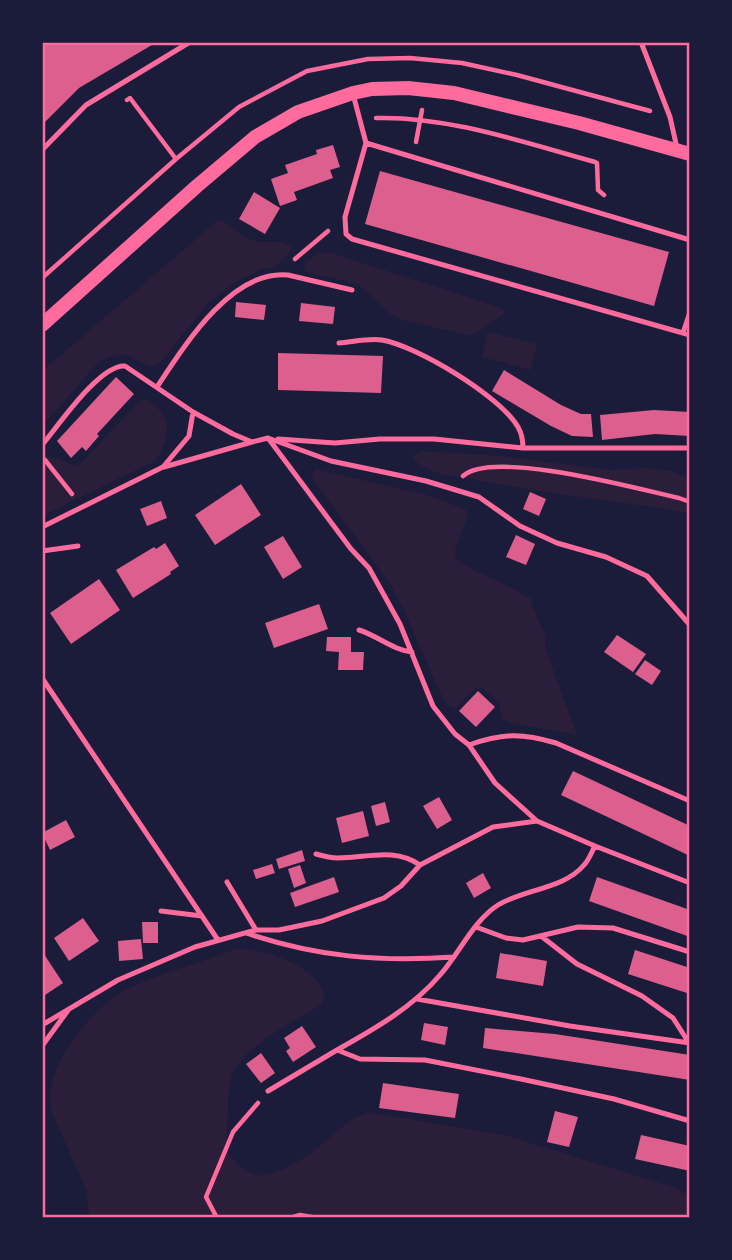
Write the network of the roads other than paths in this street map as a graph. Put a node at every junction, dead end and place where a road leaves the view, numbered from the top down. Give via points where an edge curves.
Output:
1 (190, 42) edge
2 (641, 42) edge
3 (353, 93) junction
4 (366, 143) junction
5 (42, 150) edge
6 (684, 152) edge
7 (690, 240) edge
8 (352, 290) dead end
9 (690, 312) edge
10 (42, 326) edge
11 (683, 333) junction
12 (690, 335) edge
13 (339, 343) dead end
14 (157, 387) junction
15 (193, 412) junction
16 (268, 438) junction
17 (252, 442) junction
18 (42, 444) edge
19 (523, 448) junction
20 (690, 448) edge
21 (163, 467) junction
22 (42, 527) edge
23 (78, 546) dead end
24 (42, 551) edge
25 (690, 625) edge
26 (359, 630) dead end
27 (412, 652) junction
28 (42, 677) edge
29 (469, 745) junction
30 (690, 801) edge
31 (537, 821) junction
32 (594, 846) junction
33 (316, 854) dead end
34 (420, 864) junction
35 (227, 882) dead end
36 (690, 883) edge
37 (160, 911) dead end
38 (202, 916) junction
39 (476, 927) junction
40 (256, 930) junction
41 (246, 933) junction
42 (541, 936) junction
43 (218, 940) junction
44 (690, 952) edge
45 (454, 957) junction
46 (416, 999) junction
47 (70, 1007) junction
48 (42, 1024) edge
49 (689, 1043) edge
50 (42, 1046) edge
51 (337, 1050) junction
52 (268, 1091) road end
53 (690, 1121) edge

1 - 5 lane via 86,105
2 - 6 lane
3 - 4 lane
3 - 6 main road via 408,88 454,93
3 - 10 main road via 298,112 255,137
4 - 7 lane
4 - 11 lane via 345,217 346,233 352,239
8 - 14 lane via 278,274 262,278 216,307
9 - 11 lane
11 - 12 lane
13 - 19 lane via 393,343 459,374 518,426
14 - 15 lane
14 - 18 lane via 117,365 97,379
15 - 17 lane
15 - 21 lane via 189,436
16 - 17 lane
16 - 19 lane via 335,443 434,439
16 - 25 lane via 331,460 479,497 544,538 606,557 647,576
16 - 27 lane via 369,568
17 - 21 lane
19 - 20 lane
21 - 22 lane
23 - 24 lane
26 - 27 lane
27 - 29 lane via 433,706
28 - 38 lane
29 - 30 lane via 510,734 537,738
29 - 31 lane via 495,783
31 - 32 lane
31 - 34 lane via 492,827
32 - 36 lane
32 - 39 lane via 586,864 572,876 496,906
33 - 34 lane via 334,858 378,853 409,857
34 - 40 lane via 384,898 322,921
35 - 40 lane
37 - 38 lane
38 - 43 lane
39 - 42 lane via 506,939
39 - 45 lane
40 - 41 lane
41 - 43 lane
41 - 45 lane via 327,954 376,960
42 - 44 lane via 578,927 613,928
42 - 49 lane via 577,964 673,1017
43 - 47 lane via 118,980
45 - 46 lane
46 - 49 lane
46 - 51 lane
47 - 48 lane
47 - 50 lane
51 - 52 lane
51 - 53 lane via 360,1059 425,1060 521,1079

